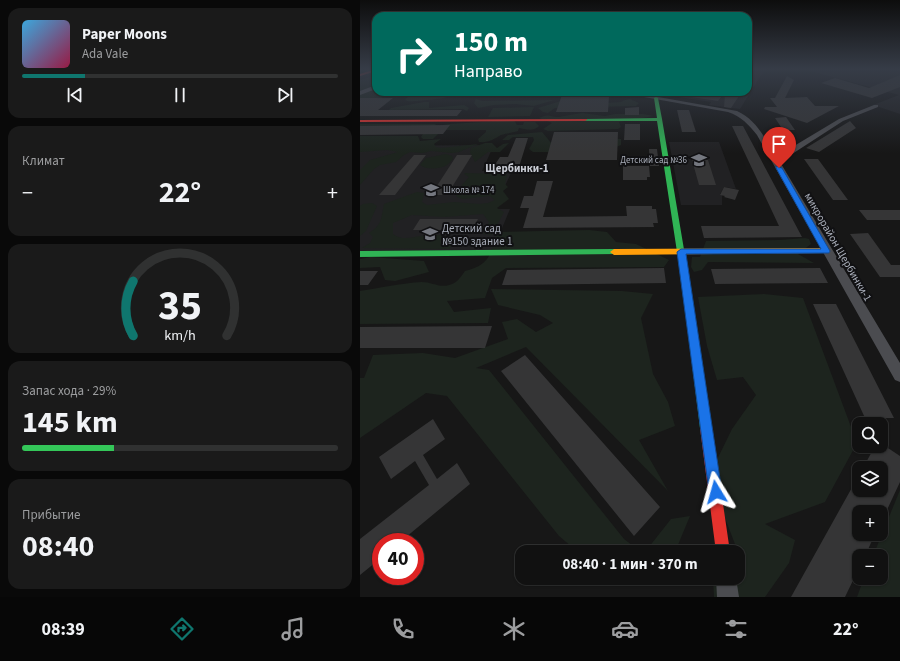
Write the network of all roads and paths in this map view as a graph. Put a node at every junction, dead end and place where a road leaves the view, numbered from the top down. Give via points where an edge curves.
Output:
1 (649, 97) edge
2 (656, 98) junction
3 (876, 106) dead end
4 (660, 119) junction
5 (360, 122) edge
6 (771, 155) junction
7 (826, 251) junction
8 (681, 252) junction
9 (360, 254) edge
10 (900, 376) edge
11 (722, 545) edge
12 (727, 585) edge
13 (728, 597) edge

1 - 2 street
2 - 4 street
2 - 6 street, микрорайон Щербинки-1 via 739,113 747,118 760,135
3 - 6 street via 841,120 786,154
4 - 5 street
4 - 8 street
6 - 7 street, микрорайон Щербинки-1
7 - 8 street
7 - 10 street, микрорайон Щербинки-1
8 - 9 street
8 - 11 street
12 - 13 street

